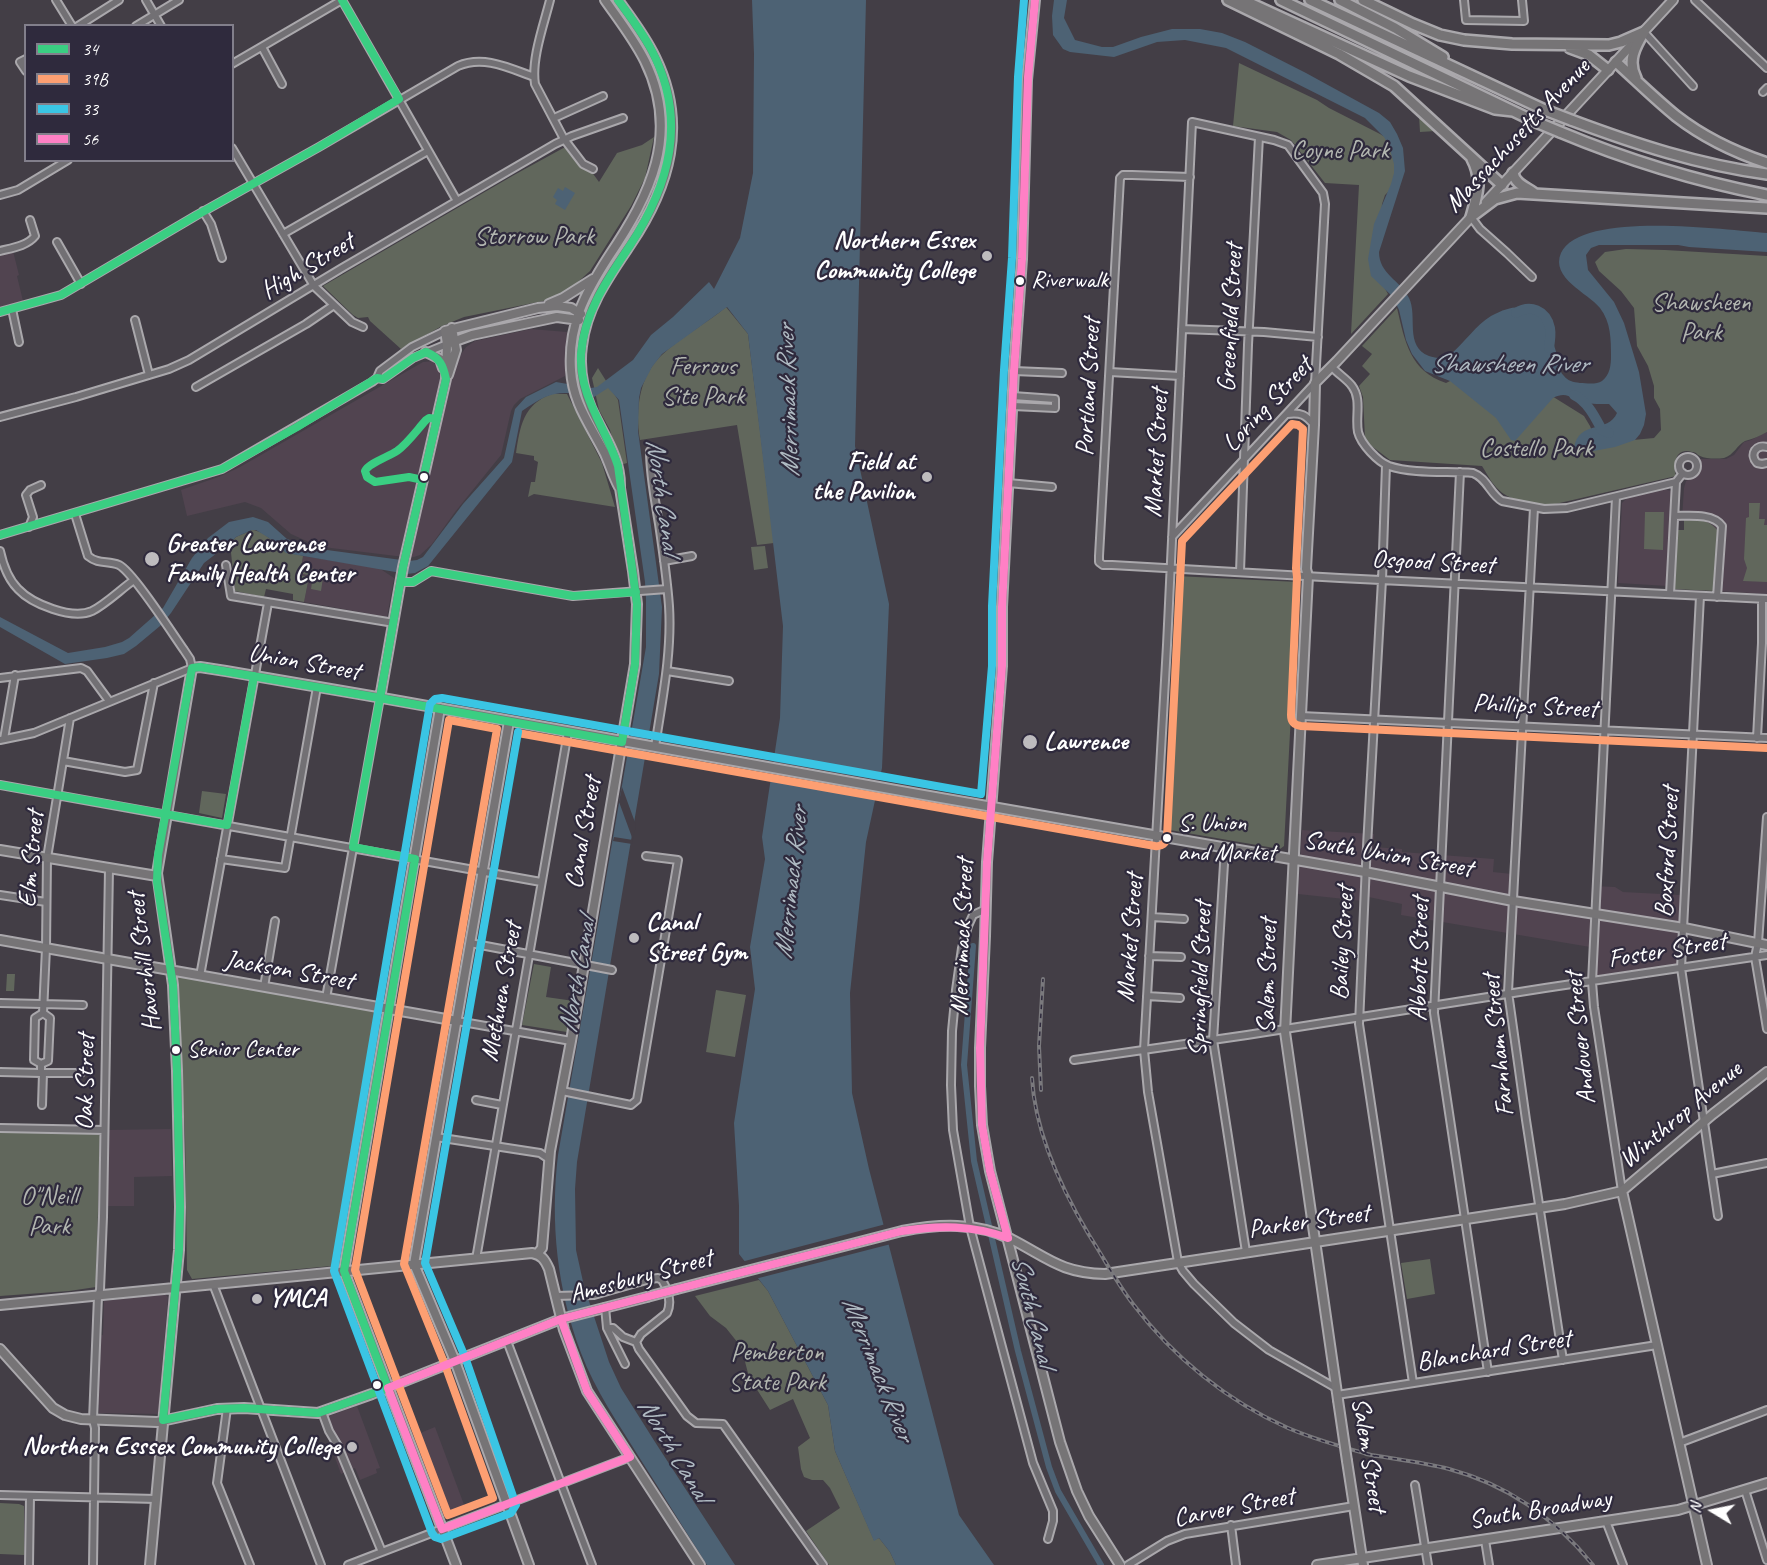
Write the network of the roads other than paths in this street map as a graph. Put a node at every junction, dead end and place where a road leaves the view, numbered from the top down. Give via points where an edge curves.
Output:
1 (56, 0) edge
2 (119, 0) edge
3 (146, 0) edge
4 (179, 0) edge
5 (342, 0) edge
6 (550, 0) edge
7 (605, 0) edge
8 (618, 0) edge
9 (1035, 0) edge
10 (1228, 0) edge
11 (1243, 0) edge
12 (1281, 0) edge
13 (1310, 0) edge
14 (1340, 0) edge
15 (1363, 0) edge
16 (1464, 0) edge
17 (1522, 0) edge
18 (1673, 0) edge
19 (1695, 0) edge
20 (154, 15) junction
21 (71, 24) edge
22 (81, 24) edge
23 (139, 24) edge
24 (160, 24) edge
25 (1644, 32) junction
26 (1562, 45) junction
27 (261, 47) junction
28 (1616, 62) junction
29 (234, 63) edge
30 (1767, 69) edge
31 (1608, 70) junction
32 (534, 77) junction
33 (1478, 79) junction
34 (1637, 80) junction
35 (282, 84) dead end
36 (1693, 86) dead end
37 (603, 96) dead end
38 (399, 99) junction
39 (1513, 111) junction
40 (554, 118) junction
41 (623, 118) dead end
42 (1259, 137) junction
43 (564, 140) junction
44 (234, 151) edge
45 (428, 151) junction
46 (1469, 154) junction
47 (65, 162) edge
48 (1767, 163) edge
49 (593, 169) dead end
50 (1513, 173) junction
51 (1767, 174) edge
52 (1190, 177) junction
53 (253, 183) junction
54 (1502, 185) junction
55 (1536, 194) junction
56 (0, 195) edge
57 (1767, 195) edge
58 (457, 201) junction
59 (1767, 208) edge
60 (203, 211) junction
61 (1471, 217) junction
62 (30, 220) dead end
63 (283, 234) junction
64 (57, 242) dead end
65 (0, 251) edge
66 (222, 258) dead end
67 (596, 276) junction
68 (1532, 277) dead end
69 (81, 284) junction
70 (314, 286) junction
71 (1393, 301) joint
72 (334, 305) junction
73 (538, 308) junction
74 (12, 309) junction
75 (0, 312) edge
76 (579, 312) junction
77 (587, 319) junction
78 (135, 320) dead end
79 (575, 321) junction
80 (363, 327) dead end
81 (1182, 329) junction
82 (449, 330) junction
83 (1249, 331) junction
84 (1318, 337) junction
85 (455, 341) junction
86 (19, 342) dead end
87 (447, 344) junction
88 (426, 352) junction
89 (1332, 367) junction
90 (1014, 371) junction
91 (1110, 372) junction
92 (1062, 373) dead end
93 (149, 375) junction
94 (1180, 376) junction
95 (377, 378) junction
96 (446, 379) junction
97 (1315, 383) junction
98 (196, 387) dead end
99 (1013, 396) junction
100 (1012, 406) junction
101 (1287, 414) junction
102 (0, 416) edge
103 (1314, 425) junction
104 (1767, 447) edge
105 (650, 451) dead end
106 (1244, 460) junction
107 (1767, 463) edge
108 (1386, 465) junction
109 (1460, 472) junction
110 (1683, 473) dead end
111 (1676, 482) junction
112 (1008, 483) junction
113 (41, 485) dead end
114 (1052, 487) dead end
115 (620, 488) junction
116 (1616, 497) junction
117 (1534, 508) junction
118 (75, 514) junction
119 (1674, 516) junction
120 (29, 527) junction
121 (0, 536) edge
122 (1172, 537) junction
123 (0, 551) edge
124 (692, 556) dead end
125 (664, 561) junction
126 (1099, 562) joint
127 (226, 565) dead end
128 (1171, 568) junction
129 (1240, 572) junction
130 (1308, 576) junction
131 (134, 580) junction
132 (401, 580) junction
133 (1382, 580) junction
134 (1455, 584) junction
135 (1530, 587) junction
136 (664, 590) junction
137 (1612, 591) junction
138 (640, 592) junction
139 (1670, 594) junction
140 (1700, 596) junction
141 (1717, 597) junction
142 (1765, 599) edge
143 (268, 603) junction
144 (394, 623) junction
145 (192, 668) junction
146 (667, 671) junction
147 (15, 675) junction
148 (1764, 675) edge
149 (254, 676) junction
150 (0, 678) edge
151 (729, 681) dead end
152 (154, 683) junction
153 (317, 687) junction
154 (380, 698) junction
155 (109, 701) junction
156 (440, 708) junction
157 (1301, 716) junction
158 (70, 718) junction
159 (1374, 719) junction
160 (509, 721) junction
161 (1448, 723) junction
162 (1522, 726) junction
163 (1605, 730) junction
164 (568, 732) junction
165 (1694, 735) junction
166 (1757, 738) junction
167 (1767, 738) edge
168 (2, 740) edge
169 (626, 742) junction
170 (652, 747) junction
171 (63, 760) junction
172 (860, 784) joint
173 (0, 785) edge
174 (57, 795) junction
175 (991, 806) junction
176 (166, 814) junction
177 (1767, 817) edge
178 (227, 825) junction
179 (290, 836) junction
180 (1157, 836) junction
181 (353, 847) junction
182 (1225, 848) junction
183 (0, 850) edge
184 (646, 856) dead end
185 (47, 858) junction
186 (220, 859) junction
187 (414, 859) junction
188 (1294, 859) junction
189 (109, 868) junction
190 (483, 871) junction
191 (1365, 872) junction
192 (157, 876) junction
193 (542, 882) junction
194 (1440, 885) junction
195 (0, 895) edge
196 (1513, 901) junction
197 (46, 902) junction
198 (986, 909) junction
199 (1595, 913) junction
200 (1152, 917) junction
201 (1184, 919) dead end
202 (275, 921) dead end
203 (1684, 928) junction
204 (0, 940) edge
205 (470, 943) junction
206 (1758, 943) junction
207 (1767, 945) edge
208 (46, 948) junction
209 (529, 954) junction
210 (1767, 955) edge
211 (1149, 956) junction
212 (1181, 957) dead end
213 (1755, 957) junction
214 (108, 959) junction
215 (586, 966) junction
216 (1681, 968) junction
217 (171, 970) junction
218 (612, 970) dead end
219 (200, 976) junction
220 (1592, 982) junction
221 (264, 987) junction
222 (1508, 994) junction
223 (1147, 996) junction
224 (326, 998) junction
225 (1180, 998) dead end
226 (0, 1003) edge
227 (43, 1004) junction
228 (83, 1005) dead end
229 (1434, 1007) junction
230 (388, 1010) junction
231 (43, 1013) junction
232 (1359, 1017) junction
233 (456, 1022) junction
234 (1285, 1029) junction
235 (1767, 1029) edge
236 (515, 1031) junction
237 (1213, 1040) junction
238 (571, 1041) junction
239 (1144, 1050) junction
240 (1074, 1060) dead end
241 (41, 1064) junction
242 (0, 1072) edge
243 (42, 1072) junction
244 (1767, 1072) edge
245 (81, 1073) dead end
246 (564, 1092) junction
247 (476, 1100) dead end
248 (42, 1105) dead end
249 (502, 1105) junction
250 (1704, 1122) junction
251 (0, 1128) edge
252 (104, 1130) junction
253 (436, 1137) junction
254 (495, 1146) junction
255 (549, 1159) junction
256 (1767, 1163) edge
257 (1712, 1174) junction
258 (1622, 1191) junction
259 (1540, 1208) junction
260 (1718, 1216) dead end
261 (1465, 1220) junction
262 (973, 1227) junction
263 (1390, 1232) junction
264 (1005, 1237) junction
265 (1315, 1242) junction
266 (1246, 1252) junction
267 (537, 1254) junction
268 (476, 1258) junction
269 (1178, 1262) junction
270 (414, 1264) junction
271 (344, 1271) junction
272 (213, 1284) junction
273 (175, 1288) junction
274 (98, 1296) junction
275 (559, 1296) junction
276 (0, 1305) edge
277 (605, 1307) junction
278 (564, 1318) junction
279 (607, 1329) junction
280 (507, 1341) junction
281 (636, 1342) junction
282 (1657, 1345) junction
283 (0, 1349) edge
284 (1563, 1360) junction
285 (455, 1361) junction
286 (625, 1364) dead end
287 (1488, 1372) junction
288 (1413, 1383) junction
289 (388, 1388) junction
290 (1337, 1394) junction
291 (227, 1408) junction
292 (261, 1409) junction
293 (1767, 1410) edge
294 (322, 1412) junction
295 (93, 1420) junction
296 (163, 1420) junction
297 (1679, 1443) junction
298 (630, 1457) junction
299 (1767, 1483) edge
300 (561, 1484) junction
301 (1415, 1485) dead end
302 (1745, 1490) junction
303 (0, 1495) edge
304 (30, 1496) junction
305 (94, 1498) junction
306 (156, 1499) junction
307 (506, 1504) junction
308 (1693, 1505) junction
309 (1354, 1506) junction
310 (1606, 1521) junction
311 (1230, 1526) junction
312 (442, 1529) junction
313 (1048, 1539) dead end
314 (1485, 1540) junction
315 (1425, 1549) junction
316 (382, 1552) junction
317 (1767, 1560) edge
318 (1363, 1561) edge
319 (29, 1565) edge
320 (93, 1565) edge
321 (150, 1565) edge
322 (250, 1565) edge
323 (321, 1565) edge
324 (348, 1565) edge
325 (456, 1565) edge
326 (529, 1565) edge
327 (592, 1565) edge
328 (700, 1565) edge
329 (823, 1565) edge
330 (1120, 1565) edge
331 (1128, 1565) edge
332 (1236, 1565) edge
333 (1317, 1565) edge
334 (1428, 1565) edge
335 (1489, 1565) edge
336 (1623, 1565) edge
337 (1707, 1565) edge

1 - 21 street
2 - 22 street
3 - 20 street
4 - 20 street
5 - 27 street
5 - 38 street
6 - 32 street
7 - 67 main road via 636,44 650,73 657,95 660,135 646,193
8 - 77 main road, Canal Street via 647,42 665,80 672,113 672,145 662,188
9 - 90 main road, Merrimack Street
10 - 46 highway via 1380,77 1407,96
11 - 39 highway via 1416,79 1496,109
12 - 39 highway
13 - 33 highway
14 - 33 highway via 1395,28
15 - 26 highway via 1449,37 1489,43
16 - 17 street via 1466,20 1524,21
18 - 25 main road, Massachusetts Avenue
19 - 30 street
20 - 23 street
20 - 24 street
25 - 26 highway via 1614,44
25 - 28 main road, Massachusetts Avenue
25 - 34 highway via 1632,58
25 - 36 street
26 - 31 highway via 1589,55
27 - 29 street
27 - 35 street
28 - 31 main road, Massachusetts Avenue
28 - 34 highway
31 - 50 main road, Massachusetts Avenue
32 - 38 street via 492,62 473,61
32 - 40 street
33 - 51 highway, bridge via 1615,137 1673,155
34 - 48 highway via 1690,126
37 - 40 street
38 - 45 street
38 - 53 street
39 - 57 highway, bridge via 1662,170
40 - 43 street
41 - 43 street, High Street
42 - 52 street, Market Street via 1192,122
42 - 83 street, Greenfield Street
42 - 84 street via 1288,145 1323,193
43 - 49 street via 583,164
43 - 58 street, High Street
44 - 53 street
45 - 58 street
45 - 63 street
46 - 54 highway
46 - 61 highway via 1477,168 1479,184
47 - 56 street via 18,190
50 - 54 main road, Massachusetts Avenue
50 - 55 highway via 1518,183
52 - 81 street, Market Street
52 - 91 street, Portland Street via 1120,177
53 - 60 street
53 - 63 street
54 - 61 main road, Massachusetts Avenue
55 - 59 highway
55 - 61 highway via 1503,196
58 - 70 street, High Street
60 - 66 street via 212,224
60 - 69 street
61 - 68 street
61 - 71 main road, Massachusetts Avenue
62 - 65 street via 33,239
63 - 70 street
64 - 69 street
67 - 73 main road via 563,298
67 - 76 main road, Canal Street
69 - 74 street via 54,298
70 - 72 street
70 - 93 street, High Street via 189,360
71 - 89 main road, Loring Street
72 - 80 street
72 - 98 street
73 - 76 main road via 557,306
73 - 82 main road
74 - 75 street
74 - 86 street
76 - 77 main road
76 - 79 main road, Canal Street
77 - 79 main road
77 - 115 main road, Canal Street via 582,370 588,402 611,446
78 - 93 street
79 - 85 main road via 557,317
79 - 115 main road, Canal Street via 571,370 576,400
81 - 83 street
81 - 94 street, Market Street
82 - 85 main road
82 - 87 main road
82 - 95 street via 412,347 380,371
83 - 84 street
83 - 106 street, Greenfield Street
84 - 97 street
85 - 87 main road
85 - 96 main road via 456,350
87 - 88 street
87 - 96 main road
88 - 95 street via 383,379
88 - 96 main road via 440,359
89 - 97 main road, Loring Street
89 - 108 street via 1352,385 1357,396 1361,440
90 - 92 street
90 - 99 main road, Merrimack Street
91 - 94 street
91 - 126 street, Portland Street
93 - 102 street, High Street
94 - 122 street, Market Street
95 - 118 street via 222,469
96 - 132 main road
97 - 101 street, Loring Street
97 - 103 main road, Salem Street
99 - 100 main road, Merrimack Street
99 - 100 street via 1055,399 1055,408
100 - 112 main road, Merrimack Street
101 - 103 street via 1303,414
101 - 106 street, Loring Street
103 - 130 main road, Salem Street
104 - 107 street via 1758,447 1753,455 1757,463
105 - 125 street
106 - 122 street, Loring Street
106 - 129 street, Greenfield Street
108 - 109 street
108 - 133 street, Bailey Street
109 - 117 street via 1478,475 1502,501
109 - 134 street, Abbott Street
110 - 111 street
111 - 116 street
111 - 119 street
112 - 114 street
112 - 175 main road, Merrimack Street via 1002,666
113 - 120 street via 26,495 33,517
115 - 138 main road, Canal Street
116 - 117 street via 1567,508
116 - 137 street, Andover Street
117 - 135 street, Farnham Street
118 - 120 street
118 - 131 street via 88,556 101,563 118,564
119 - 139 street
119 - 141 street via 1708,518 1722,526
120 - 121 street
122 - 128 street, Market Street
123 - 131 street via 9,579 19,591 56,611 80,614 92,610
124 - 125 street
125 - 136 street
126 - 128 street, Osgood Street
127 - 143 street via 231,596
128 - 129 street, Osgood Street
128 - 180 street, Market Street
129 - 130 street, Osgood Street
130 - 133 street, Osgood Street
130 - 157 main road, Salem Street
131 - 145 street via 190,659
132 - 138 street via 413,582 431,571 573,596
132 - 144 main road
133 - 134 street, Osgood Street
133 - 159 street, Bailey Street
134 - 135 street, Osgood Street
134 - 161 street, Abbott Street
135 - 137 street, Osgood Street
135 - 162 street, Farnham Street
136 - 138 street
136 - 146 street via 670,633
137 - 139 street, Osgood Street
137 - 163 street, Andover Street
138 - 169 main road, Canal Street
139 - 140 street, Osgood Street
140 - 141 street, Osgood Street
140 - 165 street, Boxford Street
141 - 142 street, Osgood Street
142 - 148 street
143 - 144 street
143 - 149 street
144 - 154 main road
145 - 149 main road, Union Street
145 - 152 street, Union Street
145 - 176 main road, Haverhill Street
146 - 151 street
146 - 170 street
147 - 150 street
147 - 155 street via 81,668
147 - 168 street
148 - 166 street
149 - 153 main road, Union Street
149 - 178 street
152 - 155 street, Union Street
152 - 171 street via 137,770 125,772
153 - 154 main road, Union Street
153 - 179 street
154 - 156 main road, Union Street
154 - 181 street
155 - 158 street, Union Street
156 - 160 main road, Union Street
156 - 187 main road
157 - 159 street, Phillips Street
157 - 188 main road, Salem Street
158 - 168 street, Union Street via 34,733
158 - 171 street, Elm Street
159 - 161 street, Phillips Street
159 - 191 street, Bailey Street
160 - 164 main road, Union Street
160 - 190 main road
161 - 162 street, Phillips Street
161 - 194 street, Abbott Street
162 - 163 street, Phillips Street
162 - 196 street, Farnham Street
163 - 165 street, Phillips Street
163 - 199 street, Andover Street
164 - 169 main road, Union Street
164 - 193 street, Methuen Street
165 - 166 street, Phillips Street
165 - 203 street, Boxford Street
166 - 167 street, Phillips Street
169 - 170 main road, Union Street
169 - 215 main road, Canal Street
170 - 172 main road, Union Street
171 - 174 street, Elm Street
172 - 175 main road, South Union Street
173 - 174 street
174 - 176 street
174 - 185 street, Elm Street
175 - 180 main road, South Union Street
175 - 198 main road, Merrimack Street
176 - 178 street
176 - 192 main road, Haverhill Street
177 - 206 street
178 - 179 street
178 - 186 street
179 - 181 street
179 - 186 street via 285,868
180 - 182 main road, South Union Street
180 - 200 street, Market Street
181 - 187 street
181 - 224 street
182 - 188 main road, South Union Street
182 - 237 street, Springfield Street
183 - 185 main road
184 - 246 street via 678,860 637,1100 631,1105
185 - 189 main road
185 - 197 street, Elm Street
186 - 219 street
187 - 190 street
187 - 230 main road
188 - 191 main road, South Union Street
188 - 234 main road, Salem Street
189 - 192 main road
189 - 214 street, Oak Street
190 - 193 street
190 - 205 main road
191 - 194 main road, South Union Street
191 - 232 street, Bailey Street
192 - 217 main road, Haverhill Street
193 - 209 street, Methuen Street
194 - 196 main road, South Union Street
194 - 229 street, Abbott Street
195 - 197 street
196 - 199 main road, South Union Street
196 - 222 street, Farnham Street
197 - 208 street, Elm Street
198 - 262 street via 973,915 968,926 952,1031 953,1130
198 - 264 main road, Merrimack Street via 980,1048 982,1125
199 - 203 main road, South Union Street
199 - 220 street, Andover Street
200 - 201 street
200 - 211 street, Market Street
202 - 221 street
203 - 206 main road, South Union Street
203 - 216 street, Boxford Street
204 - 208 main road, Jackson Street
205 - 209 street
205 - 233 main road
206 - 207 main road, South Union Street
206 - 213 street
208 - 214 main road, Jackson Street
208 - 227 street, Elm Street
209 - 215 street
209 - 236 street, Methuen Street
210 - 213 street, Foster Street
211 - 212 street
211 - 223 street, Market Street
213 - 216 street, Foster Street
213 - 235 street
214 - 217 main road, Jackson Street
214 - 252 street, Oak Street
215 - 218 street
215 - 238 main road, Canal Street
216 - 220 street, Foster Street
216 - 250 street, Boxford Street
217 - 219 main road, Jackson Street
217 - 273 main road, Haverhill Street via 180,1196
219 - 221 main road, Jackson Street
220 - 222 street, Foster Street
220 - 258 street, Andover Street
221 - 224 main road, Jackson Street
222 - 229 street, Foster Street
222 - 259 street, Farnham Street
223 - 225 street
223 - 239 street, Market Street
224 - 230 main road, Jackson Street
226 - 227 street
227 - 228 street
227 - 231 street, Elm Street
229 - 232 street, Foster Street
229 - 261 street, Abbott Street
230 - 233 main road, Jackson Street
230 - 271 main road
231 - 241 street via 50,1018 48,1061
231 - 241 street via 35,1018 34,1060
232 - 234 street, Foster Street
232 - 263 street, Bailey Street
233 - 236 street, Jackson Street
233 - 253 main road
234 - 237 street, Foster Street
234 - 265 main road, Salem Street
236 - 238 street, Jackson Street
236 - 249 street, Methuen Street
237 - 239 street, Foster Street
237 - 266 street, Springfield Street
238 - 246 main road, Canal Street
239 - 240 street, Foster Street
239 - 269 street, Market Street
241 - 243 street
242 - 243 street
243 - 245 street
243 - 248 street
244 - 250 main road, Winthrop Avenue
246 - 255 main road, Canal Street
247 - 249 street
249 - 254 street, Methuen Street
250 - 257 street, Boxford Street
250 - 258 main road, Winthrop Avenue
251 - 252 street
252 - 274 street, Oak Street
253 - 254 street
253 - 270 main road
254 - 255 street via 540,1153
254 - 268 street, Methuen Street
255 - 267 main road, Canal Street via 542,1248
256 - 257 street
257 - 260 street, Boxford Street
258 - 259 main road, Parker Street
258 - 282 main road, Andover Street
259 - 261 main road, Parker Street
259 - 284 street, Farnham Street
261 - 263 main road, Parker Street
261 - 287 street, Abbott Street
262 - 264 main road, Amesbury Street
262 - 277 main road, Amesbury Street, bridge via 921,1227
262 - 313 street via 1033,1463 1053,1511
263 - 265 main road, Parker Street
263 - 288 street, Bailey Street
264 - 269 main road, Parker Street via 1054,1264 1085,1274
264 - 330 main road, Merrimack Street via 1070,1474 1089,1516
265 - 266 main road, Parker Street
265 - 290 main road, Salem Street
266 - 269 main road, Parker Street
267 - 268 main road
267 - 275 main road via 545,1260
268 - 270 main road
269 - 290 street, Market Street via 1194,1284 1234,1323
270 - 271 main road
270 - 285 main road
271 - 272 main road
271 - 289 main road
272 - 273 main road
272 - 292 street
273 - 274 main road
273 - 296 main road, Haverhill Street
274 - 276 main road
274 - 295 street, Oak Street
275 - 278 main road
275 - 281 street via 588,1296 650,1279 662,1280 670,1303 667,1313
277 - 278 main road, Amesbury Street
277 - 279 street
278 - 280 main road, Amesbury Street
278 - 298 main road via 587,1391
279 - 281 street via 613,1328
279 - 286 street
280 - 285 main road, Amesbury Street
280 - 300 street
281 - 329 street via 687,1416 696,1423 723,1424
282 - 284 street, Blanchard Street
282 - 297 main road, Andover Street
283 - 295 main road, Amesbury Street via 53,1408 65,1415
284 - 287 street, Blanchard Street
285 - 289 main road, Amesbury Street
285 - 307 main road
287 - 288 street, Blanchard Street
288 - 290 street, Blanchard Street
289 - 294 main road, Amesbury Street
289 - 312 main road
290 - 309 main road, Salem Street, bridge
291 - 292 main road, Amesbury Street
291 - 296 main road, Amesbury Street
291 - 322 street via 217,1483
292 - 294 main road, Amesbury Street
292 - 323 street
293 - 297 street
294 - 316 street
295 - 296 main road, Amesbury Street
295 - 305 street, Oak Street
296 - 306 main road, Haverhill Street
297 - 308 main road, Andover Street
298 - 300 street
298 - 328 main road
299 - 302 main road, South Broadway
300 - 307 street
300 - 327 street
301 - 315 street
302 - 308 main road, South Broadway
302 - 317 street
303 - 304 street
304 - 305 street
304 - 319 street
305 - 306 street
305 - 320 street, Oak Street
306 - 321 main road, Haverhill Street
307 - 312 street
307 - 326 main road
308 - 310 main road, South Broadway
308 - 337 main road, Andover Street
309 - 311 street, Carver Street
309 - 318 main road, Salem Street
310 - 314 main road, South Broadway
310 - 336 street
311 - 331 street, Carver Street via 1175,1537
311 - 332 street
312 - 316 street
312 - 325 main road
314 - 315 main road, South Broadway
314 - 335 street
315 - 318 main road, South Broadway
315 - 334 street
316 - 324 street
318 - 333 main road, South Broadway

